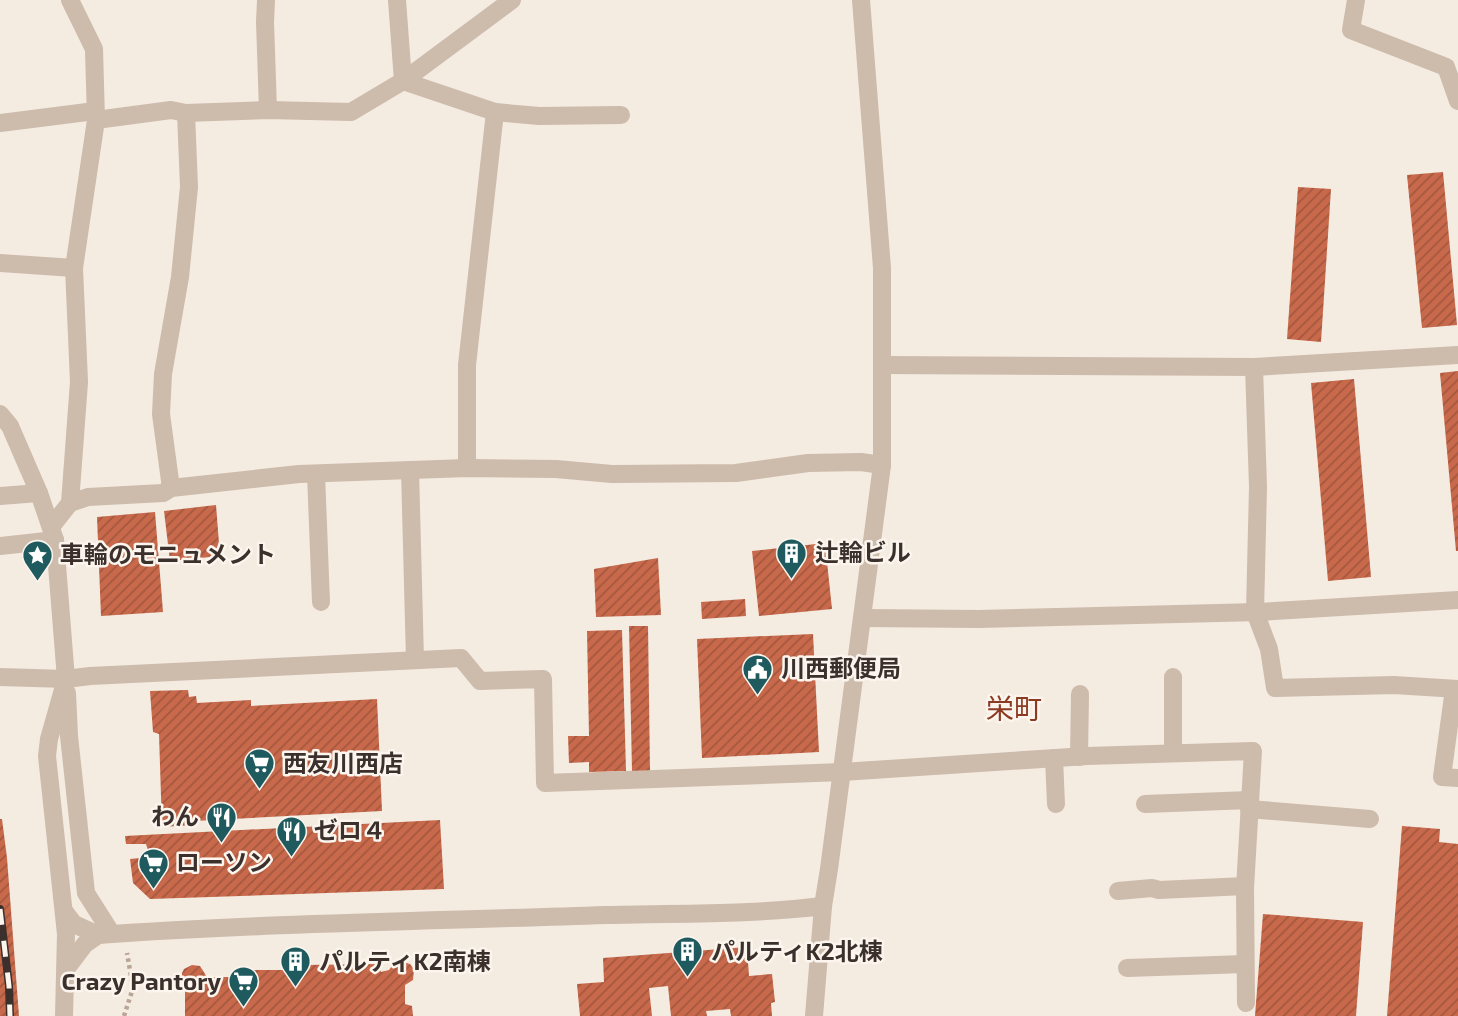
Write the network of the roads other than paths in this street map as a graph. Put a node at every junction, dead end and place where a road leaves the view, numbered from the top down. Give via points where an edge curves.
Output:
1 (71, 0) edge
2 (266, 0) edge
3 (397, 0) edge
4 (512, 0) edge
5 (861, 0) edge
6 (1356, 0) edge
7 (403, 81) junction
8 (1458, 101) edge
9 (268, 110) junction
10 (495, 112) junction
11 (186, 113) junction
12 (621, 115) dead end
13 (96, 116) junction
14 (0, 123) edge
15 (0, 263) edge
16 (74, 268) junction
17 (1458, 355) edge
18 (884, 365) junction
19 (1254, 367) junction
20 (0, 414) edge
21 (883, 465) junction
22 (467, 468) junction
23 (410, 470) junction
24 (316, 474) junction
25 (171, 488) junction
26 (39, 493) junction
27 (0, 496) edge
28 (70, 503) junction
29 (53, 534) junction
30 (0, 546) edge
31 (1458, 600) edge
32 (321, 602) dead end
33 (1255, 612) junction
34 (863, 618) junction
35 (415, 660) junction
36 (0, 677) edge
37 (1173, 677) dead end
38 (66, 679) junction
39 (1456, 689) edge
40 (1080, 694) dead end
41 (1173, 753) junction
42 (1079, 757) junction
43 (1054, 758) junction
44 (842, 772) junction
45 (1458, 778) edge
46 (1056, 804) dead end
47 (1145, 804) dead end
48 (1250, 805) junction
49 (1370, 819) dead end
50 (1245, 886) junction
51 (1118, 891) dead end
52 (823, 906) junction
53 (64, 911) junction
54 (105, 935) junction
55 (1245, 964) junction
56 (1127, 968) dead end
57 (66, 969) junction
58 (1246, 1003) dead end
59 (64, 1016) edge
60 (814, 1016) edge

1 - 13 street via 94,49
2 - 9 street
3 - 7 street
4 - 7 street
5 - 18 street via 883,268
6 - 8 street via 1351,30 1446,67
7 - 9 street via 351,112
7 - 10 street
9 - 11 street
10 - 12 street
10 - 22 street via 467,365
11 - 13 street
11 - 25 street via 189,187 161,414
13 - 14 street
13 - 16 street
15 - 16 street
16 - 28 street via 79,382
17 - 19 street
18 - 19 street
18 - 21 street
19 - 33 street via 1258,487
20 - 26 street via 10,426
21 - 22 street via 808,463 736,473 612,474
21 - 34 street
22 - 23 street
23 - 24 street
23 - 35 street
24 - 25 street
24 - 32 street
25 - 28 street via 163,493 88,497
26 - 27 street
26 - 29 street
28 - 29 street
29 - 30 street
29 - 38 street
31 - 33 street
33 - 34 street
33 - 39 street via 1269,649 1275,688 1394,685
34 - 44 street
35 - 38 street
35 - 44 street via 461,658 480,681 543,679 545,783
36 - 38 street
37 - 41 street
38 - 53 street via 47,756
38 - 54 street via 86,892
39 - 45 street via 1442,776
40 - 42 street
41 - 42 street
41 - 48 street via 1253,751
42 - 43 street
43 - 44 street
43 - 46 street
44 - 52 street
47 - 48 street
48 - 49 street
48 - 50 street
50 - 51 street
50 - 55 street
52 - 54 street
52 - 60 street
53 - 54 street via 74,924
53 - 57 street
54 - 57 street via 85,944
55 - 56 street
55 - 58 street
57 - 59 street

